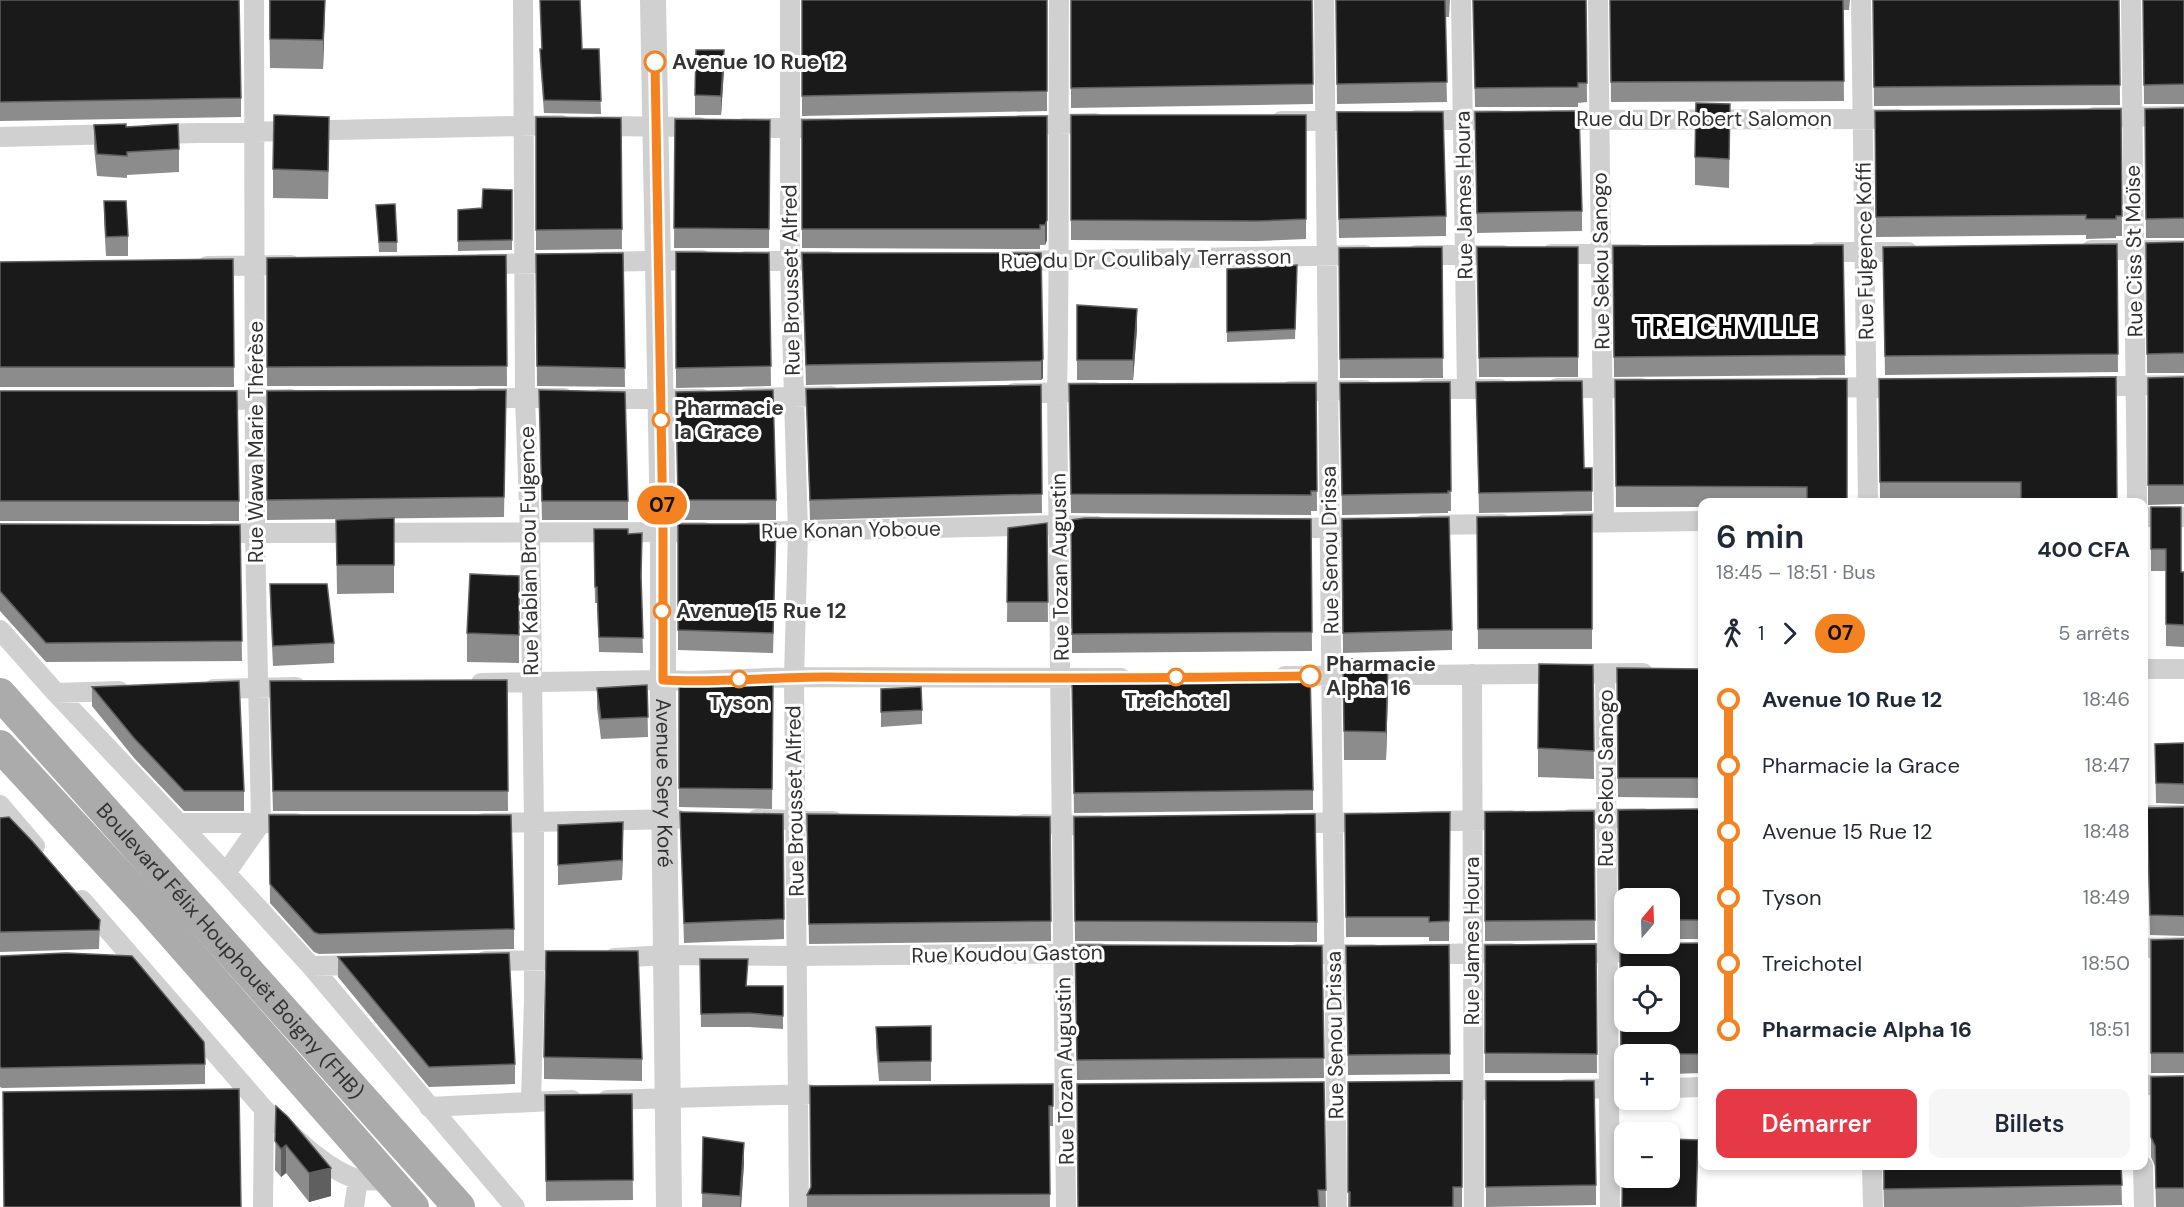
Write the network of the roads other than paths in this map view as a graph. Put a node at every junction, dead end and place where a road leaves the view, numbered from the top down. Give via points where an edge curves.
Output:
1 (240, 0) edge
2 (253, 0) edge
3 (523, 0) edge
4 (653, 0) edge
5 (790, 0) edge
6 (1059, 0) edge
7 (1324, 0) edge
8 (1461, 0) edge
9 (1598, 0) edge
10 (1861, 0) edge
11 (2131, 0) edge
12 (2184, 116) edge
13 (2132, 117) junction
14 (1919, 118) edge
15 (2074, 118) edge
16 (1599, 119) junction
17 (1863, 119) junction
18 (1266, 120) edge
19 (1464, 120) junction
20 (1324, 121) junction
21 (1116, 123) edge
22 (1058, 124) junction
23 (523, 125) junction
24 (1000, 125) edge
25 (656, 126) junction
26 (790, 128) junction
27 (848, 128) edge
28 (255, 132) junction
29 (0, 136) edge
30 (2076, 250) edge
31 (2134, 250) junction
32 (2184, 250) edge
33 (1864, 252) junction
34 (1923, 252) edge
35 (1797, 253) edge
36 (1601, 254) junction
37 (1659, 254) edge
38 (1465, 255) junction
39 (1327, 256) junction
40 (659, 260) junction
41 (790, 261) junction
42 (848, 261) edge
43 (999, 261) edge
44 (1058, 261) junction
45 (465, 264) edge
46 (524, 264) junction
47 (313, 265) edge
48 (255, 266) junction
49 (185, 267) edge
50 (2184, 385) edge
51 (2135, 386) junction
52 (1803, 387) edge
53 (2078, 387) edge
54 (1602, 388) junction
55 (1658, 388) edge
56 (1867, 388) junction
57 (1920, 388) edge
58 (1467, 389) junction
59 (1328, 390) junction
60 (1386, 390) edge
61 (1409, 390) edge
62 (1269, 391) edge
63 (1057, 392) junction
64 (1115, 392) edge
65 (997, 393) edge
66 (853, 396) edge
67 (793, 397) junction
68 (467, 398) edge
69 (525, 398) junction
70 (198, 399) edge
71 (315, 399) edge
72 (256, 400) junction
73 (661, 400) junction
74 (1868, 498) edge
75 (2137, 498) edge
76 (2148, 517) edge
77 (2184, 517) edge
78 (1698, 521) edge
79 (1551, 523) edge
80 (1604, 523) junction
81 (1520, 524) edge
82 (1059, 525) junction
83 (1112, 526) edge
84 (1385, 526) edge
85 (1408, 526) edge
86 (1329, 527) junction
87 (1269, 528) edge
88 (531, 531) junction
89 (663, 531) junction
90 (798, 532) junction
91 (197, 533) edge
92 (255, 534) junction
93 (0, 630) edge
94 (2148, 669) edge
95 (2184, 669) edge
96 (1659, 673) edge
97 (1472, 674) junction
98 (1605, 674) junction
99 (1332, 675) junction
100 (1267, 676) edge
101 (794, 677) junction
102 (1140, 677) edge
103 (1062, 678) junction
104 (663, 680) junction
105 (532, 682) junction
106 (461, 683) edge
107 (319, 686) edge
108 (259, 687) junction
109 (200, 689) edge
110 (140, 691) edge
111 (56, 693) junction
112 (0, 694) edge
113 (0, 746) edge
114 (0, 805) edge
115 (2184, 814) edge
116 (2148, 815) edge
117 (1660, 818) edge
118 (665, 819) junction
119 (700, 819) edge
120 (736, 819) edge
121 (1526, 819) edge
122 (1549, 819) edge
123 (1606, 819) junction
124 (795, 820) junction
125 (1471, 820) junction
126 (853, 821) edge
127 (1333, 822) junction
128 (179, 823) junction
129 (261, 823) junction
130 (321, 823) edge
131 (463, 823) edge
132 (1274, 823) edge
133 (534, 824) junction
134 (1005, 824) edge
135 (1063, 825) junction
136 (1121, 825) edge
137 (20, 828) junction
138 (0, 829) edge
139 (51, 864) edge
140 (226, 873) junction
141 (66, 882) edge
142 (2148, 948) edge
143 (2184, 948) edge
144 (1607, 952) junction
145 (1614, 952) edge
146 (1064, 953) junction
147 (1119, 953) edge
148 (1474, 953) junction
149 (1530, 953) edge
150 (1552, 953) edge
151 (1277, 954) edge
152 (1334, 954) junction
153 (667, 955) junction
154 (797, 957) junction
155 (112, 962) edge
156 (136, 962) junction
157 (467, 962) edge
158 (533, 962) junction
159 (383, 964) edge
160 (311, 966) junction
161 (1614, 1047) edge
162 (2148, 1085) edge
163 (2184, 1085) edge
164 (1698, 1087) edge
165 (1614, 1088) edge
166 (1680, 1088) edge
167 (1415, 1090) edge
168 (1472, 1090) junction
169 (1315, 1091) edge
170 (1336, 1091) junction
171 (1359, 1091) edge
172 (798, 1094) junction
173 (832, 1094) edge
174 (1044, 1094) edge
175 (1066, 1094) junction
176 (1088, 1094) edge
177 (230, 1096) edge
178 (667, 1098) junction
179 (531, 1101) junction
180 (259, 1102) junction
181 (429, 1107) junction
182 (1616, 1110) edge
183 (1872, 1170) edge
184 (2144, 1170) edge
185 (358, 1179) junction
186 (390, 1180) junction
187 (262, 1207) edge
188 (354, 1207) edge
189 (413, 1207) edge
190 (459, 1207) edge
191 (515, 1207) edge
192 (669, 1207) edge
193 (799, 1207) edge
194 (1066, 1207) edge
195 (1337, 1207) edge
196 (1474, 1207) edge
197 (1610, 1207) edge
198 (1873, 1207) edge
199 (2144, 1207) edge

1 - 2 street
2 - 28 street, Rue Wawa Marie Thérèse
3 - 23 street, Rue Kablan Brou Fulgence
4 - 25 street, Avenue Sery Koré
5 - 26 street, Rue Brousset Alfred
6 - 22 street, Rue Tozan Augustin
7 - 20 street, Rue Senou Drissa
8 - 19 street, Rue James Houra
9 - 16 street, Rue Sekou Sanogo
10 - 17 street, Rue Fulgence Koffi
11 - 13 street, Rue Ciss St Moïse
12 - 13 street
13 - 15 street
13 - 31 street, Rue Ciss St Moïse
14 - 17 street, Rue du Dr Robert Salomon
16 - 17 street, Rue du Dr Robert Salomon
16 - 19 street, Rue du Dr Robert Salomon
16 - 36 street, Rue Sekou Sanogo
17 - 33 street, Rue Fulgence Koffi
18 - 20 street, Rue du Dr Robert Salomon
19 - 20 street, Rue du Dr Robert Salomon
19 - 38 street, Rue James Houra
20 - 39 street, Rue Senou Drissa
21 - 22 street
22 - 24 street
22 - 44 street, Rue Tozan Augustin
23 - 25 street
23 - 28 street
23 - 46 street, Rue Kablan Brou Fulgence
25 - 26 street
25 - 40 street, Avenue Sery Koré
26 - 27 street
26 - 41 street, Rue Brousset Alfred
28 - 29 street
28 - 48 street, Rue Wawa Marie Thérèse
30 - 31 street
31 - 32 street
31 - 51 street, Rue Ciss St Moïse
33 - 34 street
33 - 35 street
33 - 56 street, Rue Fulgence Koffi
36 - 37 street, Rue du Dr Coulibaly Terrasson
36 - 38 street, Rue du Dr Coulibaly Terrasson
36 - 54 street, Rue Sekou Sanogo
38 - 39 street, Rue du Dr Coulibaly Terrasson
38 - 58 street, Rue James Houra
39 - 44 street, Rue du Dr Coulibaly Terrasson
39 - 59 street, Rue Senou Drissa
40 - 41 street
40 - 46 street
40 - 73 street, Avenue Sery Koré
41 - 42 street
41 - 67 street, Rue Brousset Alfred
43 - 44 street, Rue du Dr Coulibaly Terrasson
44 - 63 street, Rue Tozan Augustin
45 - 46 street
46 - 69 street, Rue Kablan Brou Fulgence
47 - 48 street
48 - 49 street
48 - 72 street, Rue Wawa Marie Thérèse
50 - 51 street
51 - 53 street
51 - 75 street, Rue Ciss St Moïse
52 - 56 street
54 - 55 street
54 - 58 street
54 - 80 street, Rue Sekou Sanogo
56 - 57 street
56 - 74 street, Rue Fulgence Koffi
58 - 61 street
59 - 60 street
59 - 62 street
59 - 86 street, Rue Senou Drissa
63 - 64 street
63 - 65 street
63 - 82 street, Rue Tozan Augustin
66 - 67 street
67 - 73 street
67 - 90 street, Rue Brousset Alfred
68 - 69 street
69 - 73 street
69 - 88 street, Rue Kablan Brou Fulgence
70 - 72 street
71 - 72 street
72 - 92 street, Rue Wawa Marie Thérèse
73 - 89 street, Avenue Sery Koré
76 - 77 street
78 - 80 street
79 - 80 street
81 - 85 street
82 - 83 street, Rue Konan Yoboue
82 - 90 street, Rue Konan Yoboue
82 - 103 street, Rue Tozan Augustin
84 - 86 street
86 - 87 street
86 - 99 street, Rue Senou Drissa
88 - 89 street, Rue Konan Yoboue
88 - 92 street, Rue Konan Yoboue
88 - 105 street, Rue Kablan Brou Fulgence
89 - 90 street, Rue Konan Yoboue
89 - 104 street, Avenue Sery Koré
90 - 101 street, Rue Brousset Alfred
91 - 92 street, Rue Konan Yoboue
92 - 108 street, Rue Wawa Marie Thérèse
93 - 111 street
94 - 95 street
96 - 98 street
97 - 98 street
97 - 99 street
97 - 125 street, Rue James Houra
98 - 123 street, Rue Sekou Sanogo
99 - 100 street
99 - 127 street, Rue Senou Drissa
101 - 103 street
101 - 104 street
101 - 124 street, Rue Brousset Alfred
102 - 103 street
103 - 135 street, Rue Tozan Augustin
104 - 105 street
104 - 118 street, Avenue Sery Koré
105 - 106 street
105 - 133 street, Rue Kablan Brou Fulgence
107 - 108 street
108 - 109 street
108 - 129 street, Rue Wawa Marie Thérèse
110 - 111 street
111 - 128 street
112 - 190 main road, Boulevard Félix Houphouët Boigny (FHB)
113 - 186 main road, Boulevard Félix Houphouët Boigny (FHB) via 147,905
114 - 137 street
115 - 116 street
117 - 123 street
118 - 119 street
118 - 133 street
118 - 153 street, Avenue Sery Koré
120 - 124 street
121 - 125 street
122 - 123 street
123 - 144 street, Rue Sekou Sanogo
124 - 126 street
124 - 154 street, Rue Brousset Alfred
125 - 127 street
125 - 148 street, Rue James Houra
127 - 132 street
127 - 152 street, Rue Senou Drissa
128 - 129 street
128 - 140 street
129 - 130 street
129 - 140 street
131 - 133 street
133 - 158 street, Rue Kablan Brou Fulgence
134 - 135 street
135 - 136 street
135 - 146 street, Rue Tozan Augustin
137 - 138 street
137 - 139 street
140 - 160 street
141 - 156 street
142 - 143 street
144 - 145 street
144 - 150 street
144 - 161 street, Rue Sekou Sanogo
146 - 147 street, Rue Koudou Gaston
146 - 154 street, Rue Koudou Gaston
146 - 175 street, Rue Tozan Augustin
148 - 149 street
148 - 152 street
148 - 168 street, Rue James Houra
151 - 152 street
152 - 170 street, Rue Senou Drissa
153 - 154 street, Rue Koudou Gaston
153 - 158 street, Rue Koudou Gaston
153 - 178 street, Avenue Sery Koré
154 - 172 street, Rue Brousset Alfred
155 - 156 street
156 - 180 street
157 - 158 street, Rue Koudou Gaston
158 - 179 street, Rue Kablan Brou Fulgence
159 - 160 street
160 - 181 street
162 - 163 street
164 - 166 street
165 - 168 street
167 - 168 street
168 - 196 street, Rue James Houra
169 - 170 street
170 - 171 street
170 - 195 street, Rue Senou Drissa
172 - 173 street
172 - 178 street
172 - 193 street, Rue Brousset Alfred
174 - 175 street
175 - 176 street
175 - 194 street, Rue Tozan Augustin
177 - 180 street
178 - 179 street
178 - 192 street, Avenue Sery Koré
179 - 181 street
180 - 185 street via 326,1162
180 - 187 street
181 - 191 street
182 - 197 street, Rue Sekou Sanogo
183 - 198 street
184 - 199 street
185 - 186 street
185 - 188 street
186 - 189 main road, Boulevard Félix Houphouët Boigny (FHB)

